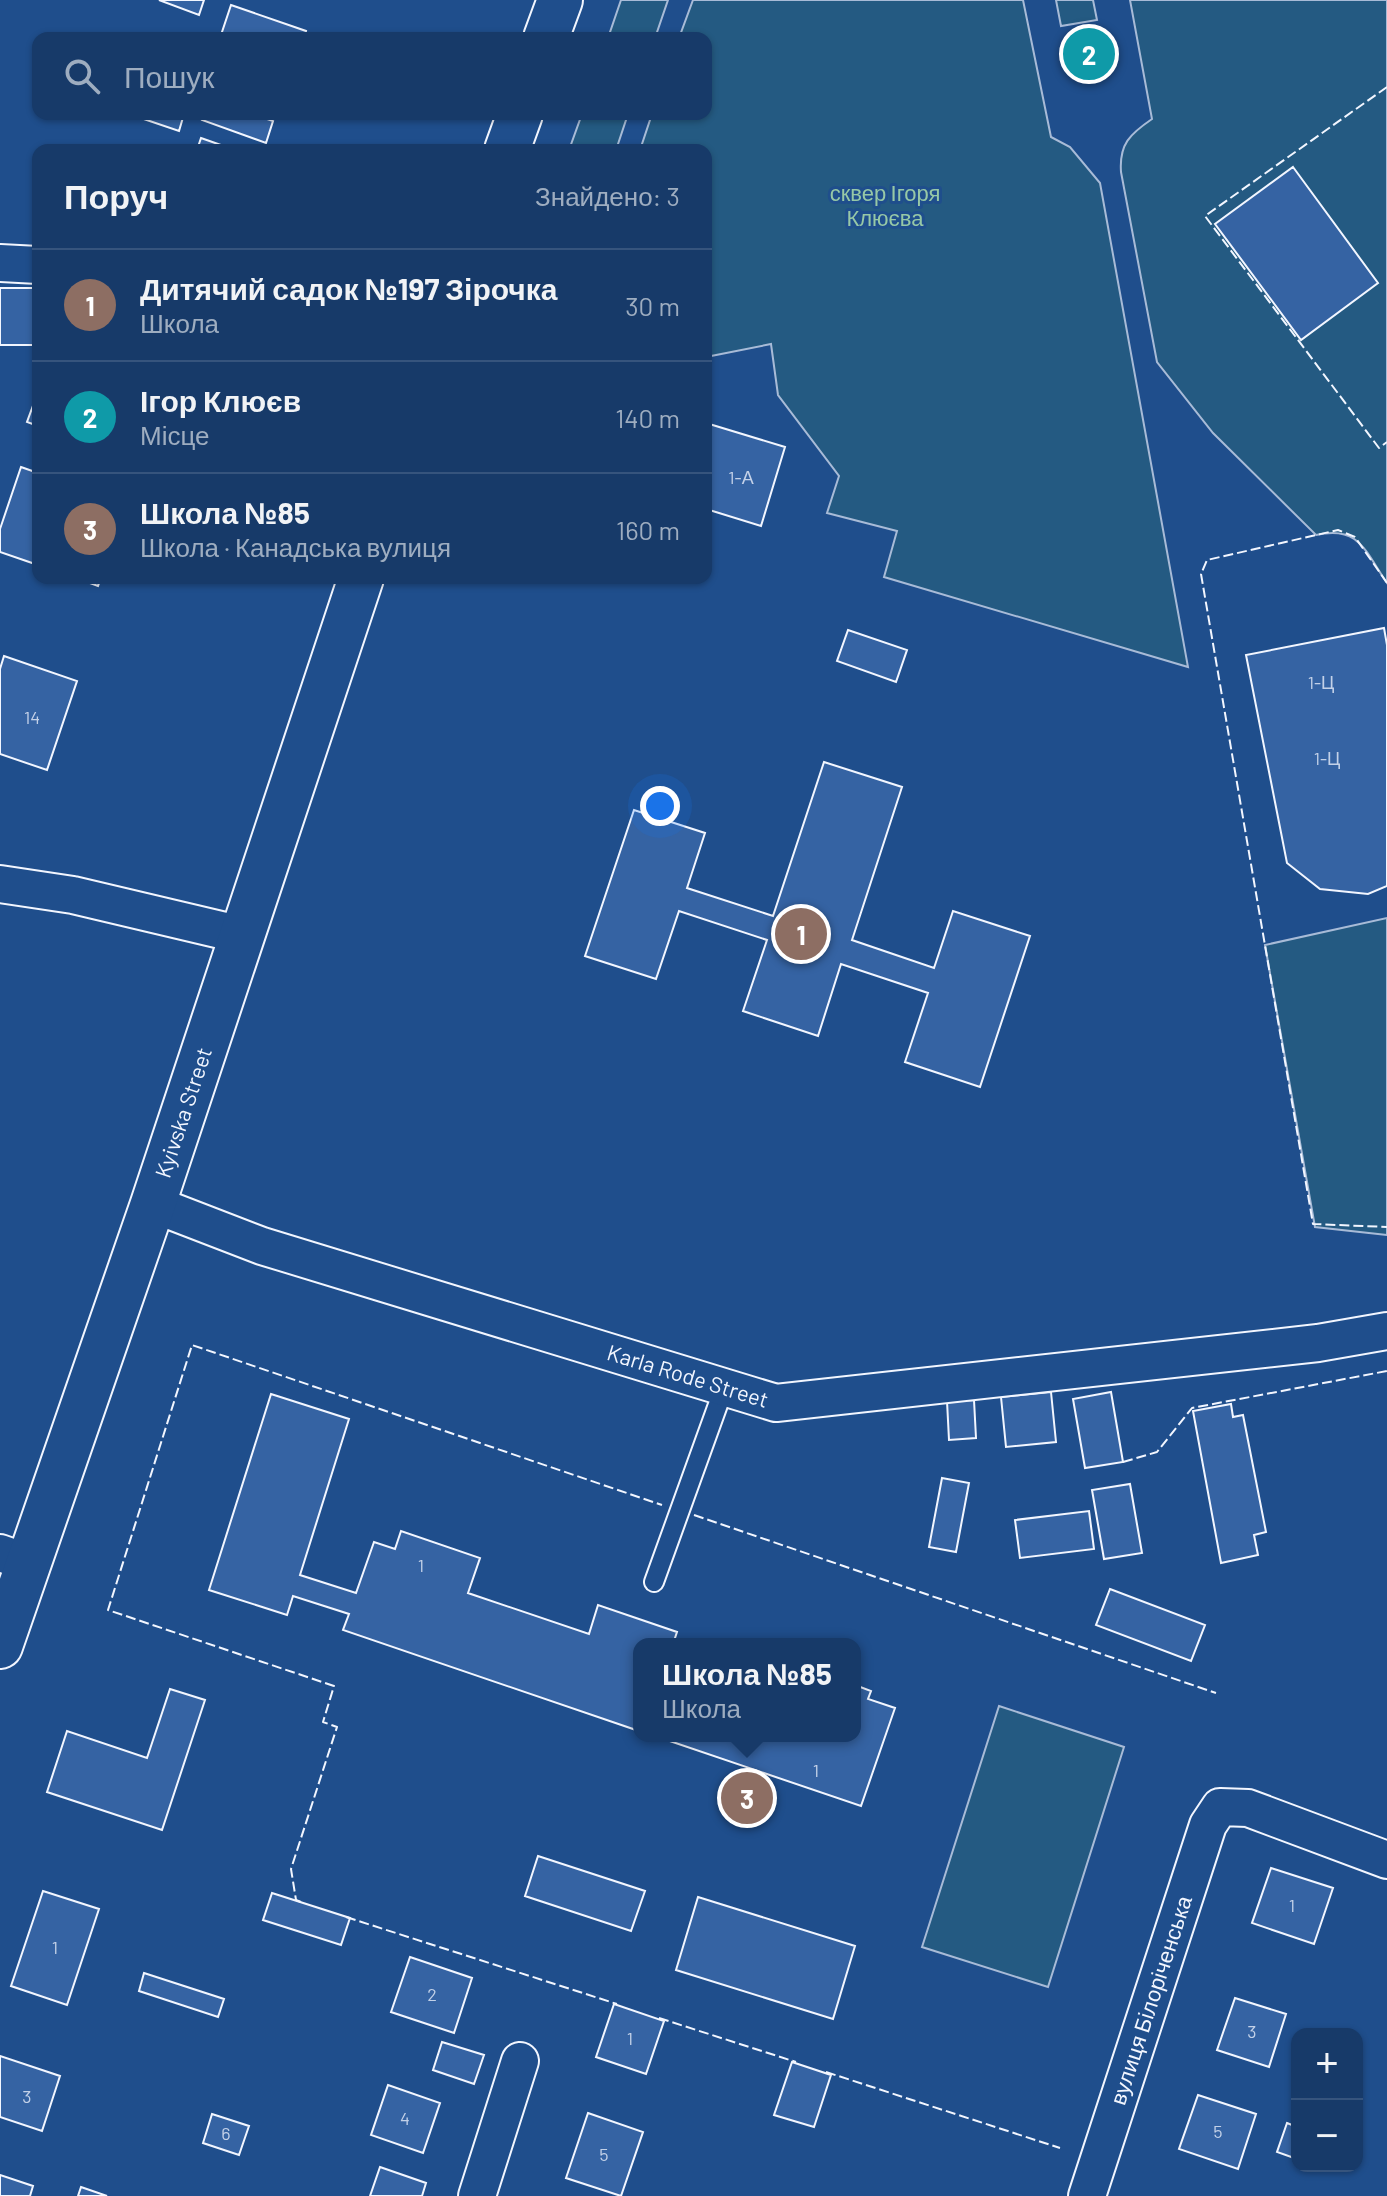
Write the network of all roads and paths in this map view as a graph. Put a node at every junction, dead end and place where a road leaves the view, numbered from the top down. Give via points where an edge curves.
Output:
1 (560, 0) edge
2 (548, 32) edge
3 (518, 120) edge
4 (509, 144) edge
5 (0, 263) edge
6 (32, 265) edge
7 (359, 584) edge
8 (0, 884) edge
9 (242, 935) junction
10 (153, 1204) junction
11 (1387, 1331) edge
12 (724, 1388) junction
13 (14, 1558) edge
14 (654, 1582) dead end
15 (0, 1646) edge
16 (1387, 1860) edge
17 (520, 2061) dead end
18 (477, 2196) edge
19 (1087, 2196) edge

1 - 2 highway
3 - 4 highway
5 - 6 street
7 - 9 highway, Kyivska Street
8 - 9 street via 73,895
9 - 10 highway, Kyivska Street
10 - 12 street, Karla Rode Street via 262,1246
10 - 13 highway, Kyivska Street
11 - 12 street, Karla Rode Street via 776,1403
12 - 14 lane
13 - 15 highway, Kyivska Street
16 - 19 street, вулиця Білоріченська via 1248,1808 1220,1807 1208,1825
17 - 18 street

